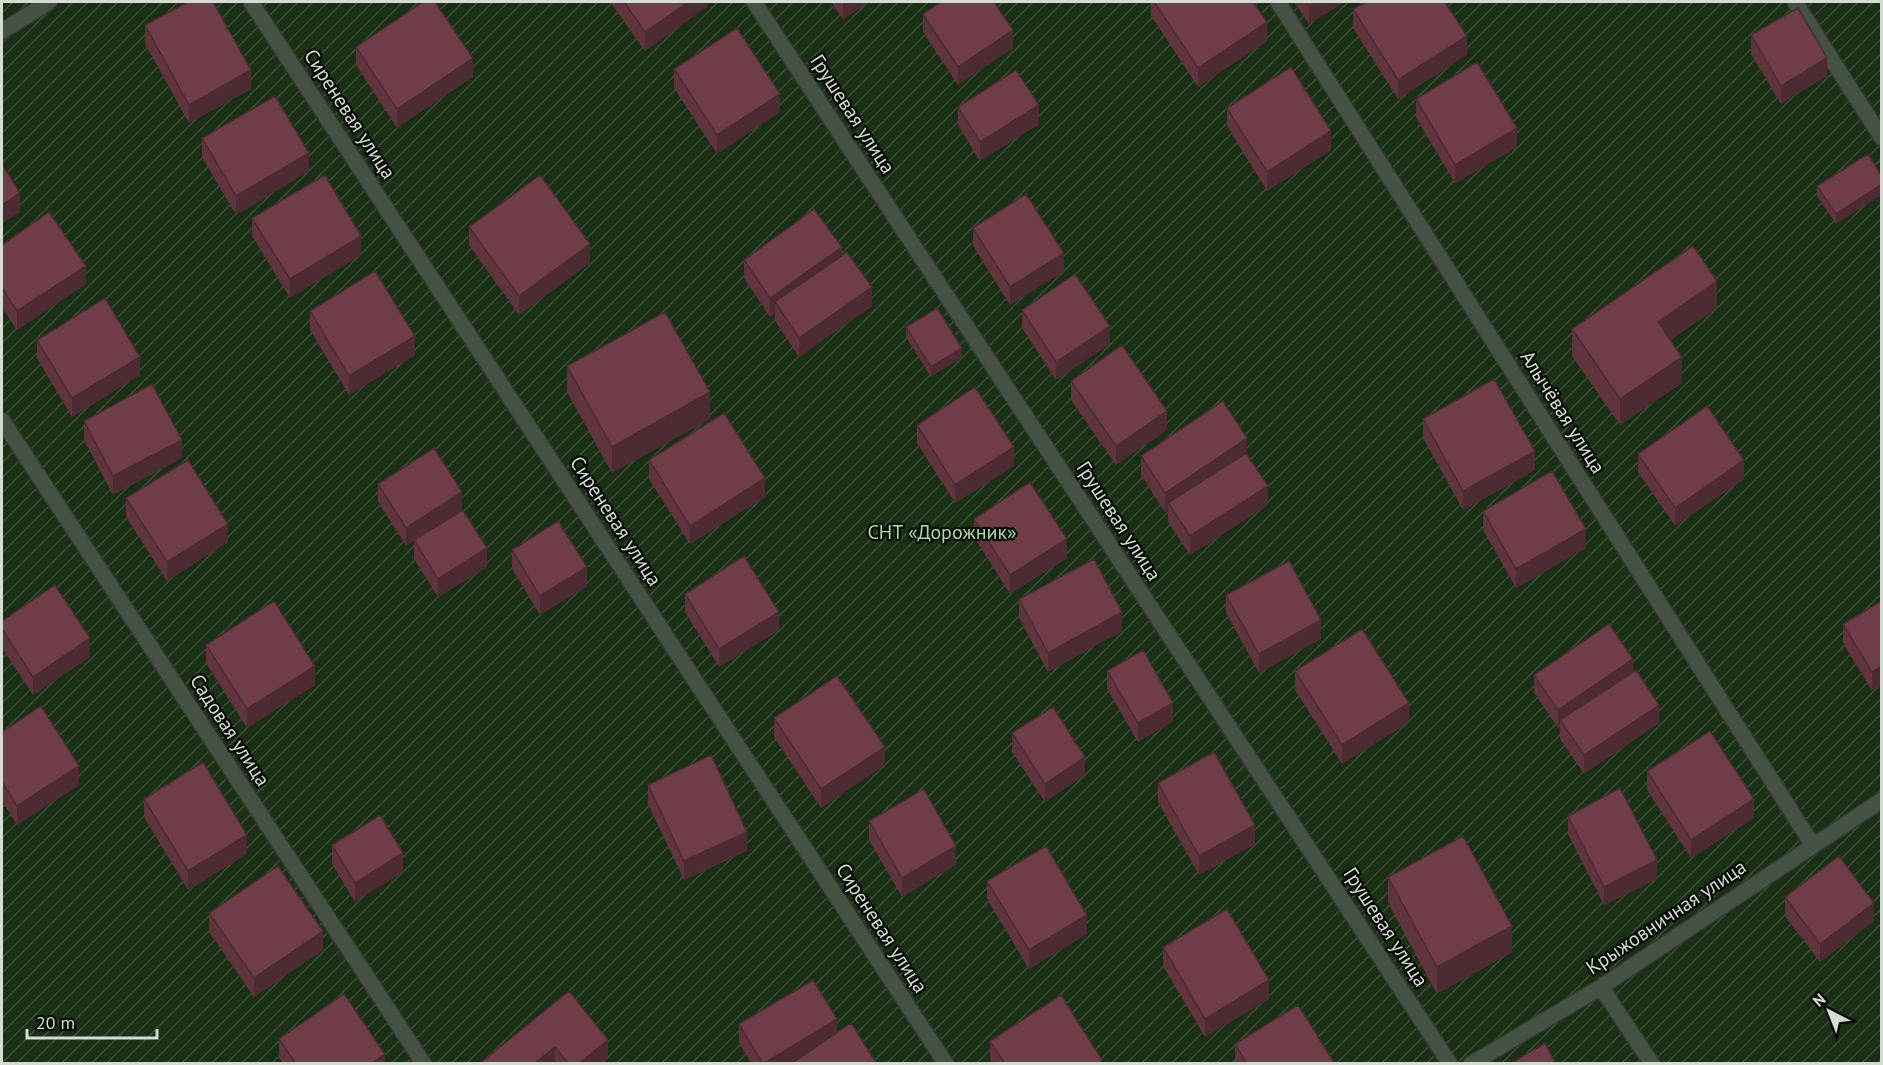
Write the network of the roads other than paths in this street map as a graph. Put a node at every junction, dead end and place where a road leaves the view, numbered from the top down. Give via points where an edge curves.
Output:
1 (49, 2) edge
2 (251, 2) edge
3 (754, 2) edge
4 (1278, 2) edge
5 (1795, 2) edge
6 (2, 31) edge
7 (1881, 138) edge
8 (2, 420) edge
9 (1881, 800) edge
10 (1812, 844) junction
11 (1601, 987) junction
12 (424, 1064) edge
13 (946, 1064) edge
14 (1450, 1064) edge
15 (1471, 1064) edge
16 (1652, 1064) edge

1 - 6 street
2 - 13 street, Сиреневая улица
3 - 14 street, Грушевая улица
4 - 10 street, Алычёвая улица
5 - 7 street
8 - 12 street, Садовая улица
9 - 10 street, Крыжовничная улица
10 - 11 street, Крыжовничная улица
11 - 15 street, Крыжовничная улица
11 - 16 street

